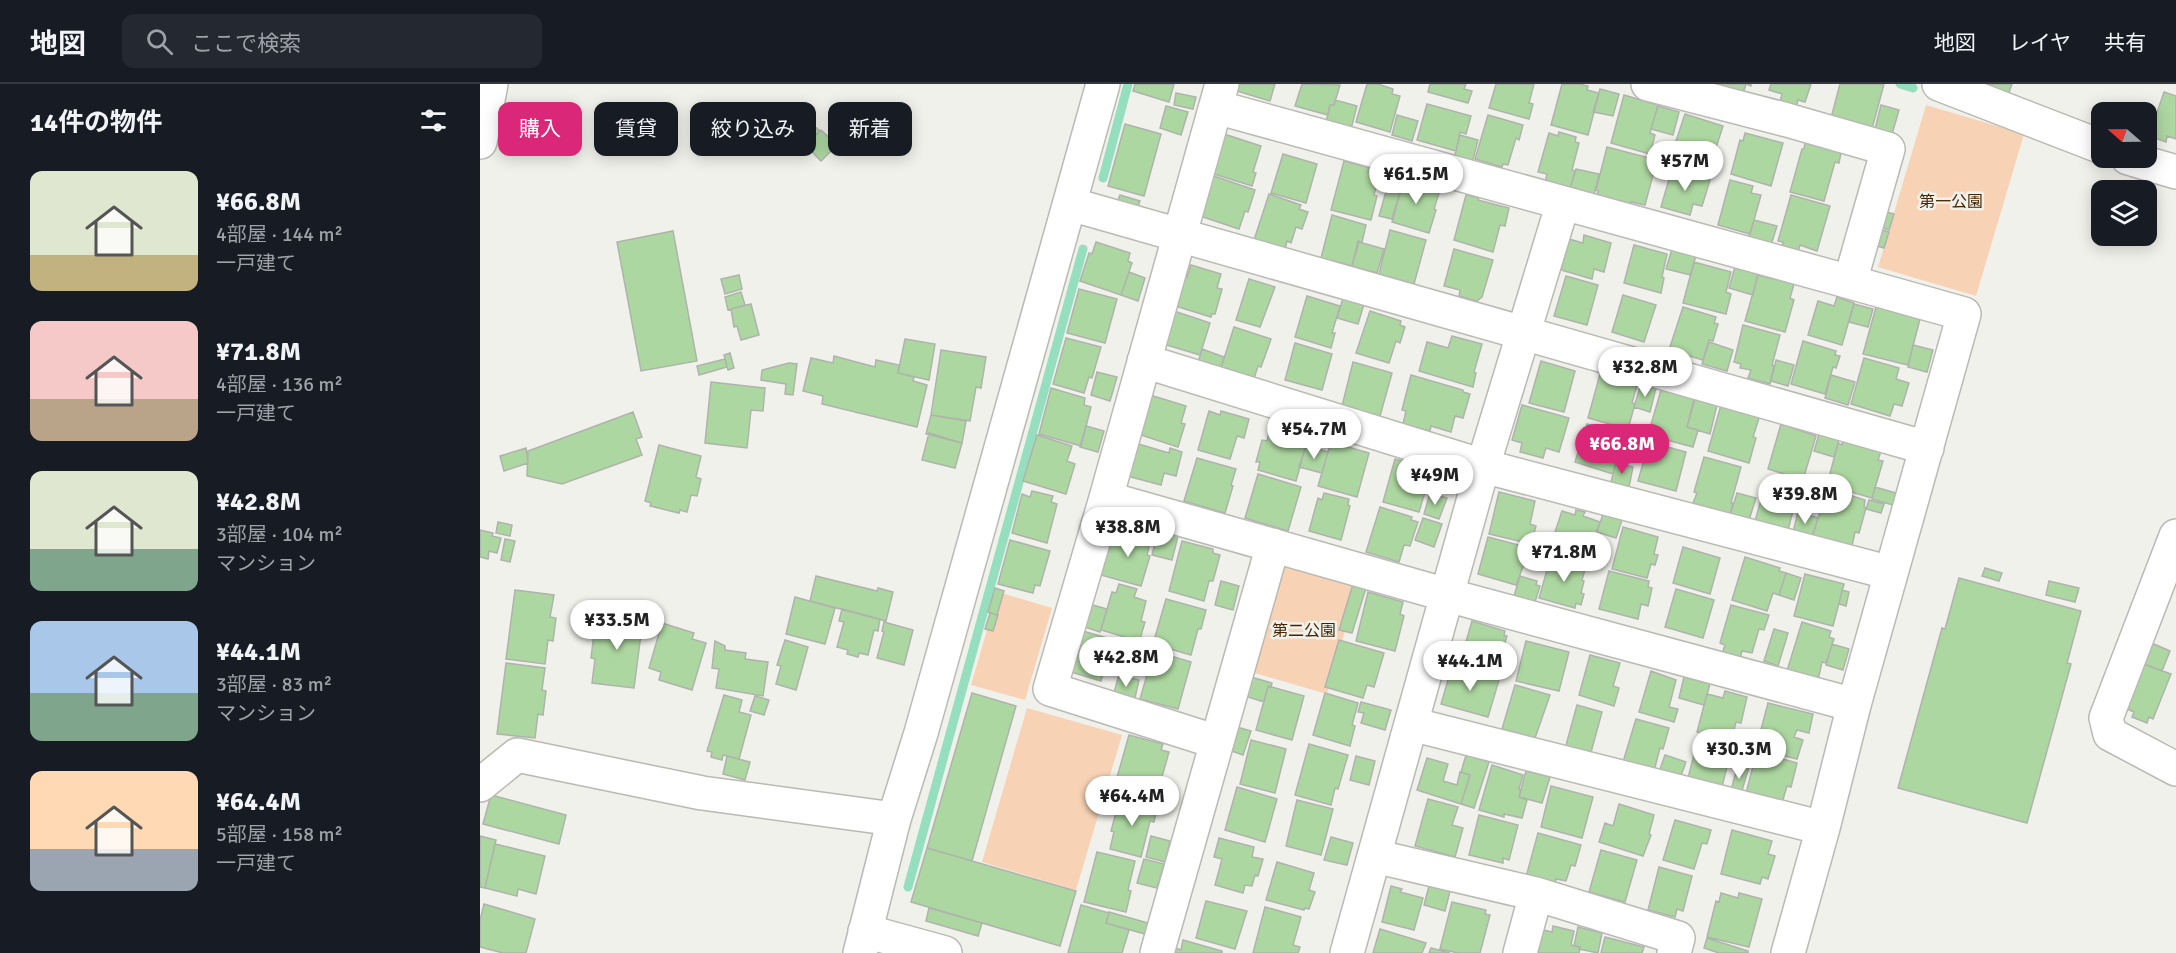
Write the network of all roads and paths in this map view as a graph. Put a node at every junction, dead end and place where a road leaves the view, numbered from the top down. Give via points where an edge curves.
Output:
1 (492, 84) edge
2 (1103, 84) edge
3 (1648, 84) edge
4 (1939, 84) edge
5 (1219, 95) edge
6 (480, 142) edge
7 (2091, 143) edge
8 (2157, 166) edge
9 (2176, 172) edge
10 (1563, 203) junction
11 (1070, 204) junction
12 (1178, 237) junction
13 (1850, 282) junction
14 (1524, 335) junction
15 (1144, 361) junction
16 (1927, 448) junction
17 (1484, 466) junction
18 (1106, 498) junction
19 (2176, 536) edge
20 (1273, 545) junction
21 (1891, 573) junction
22 (1447, 594) junction
23 (1854, 705) junction
24 (1411, 724) junction
25 (1217, 742) junction
26 (2176, 769) edge
27 (480, 786) edge
28 (894, 819) junction
29 (1823, 828) junction
30 (1374, 856) junction
31 (1536, 894) junction
32 (863, 942) edge
33 (945, 953) edge
34 (1157, 953) edge
35 (1347, 953) edge
36 (1520, 953) edge
37 (1674, 953) edge
38 (1788, 953) edge

1 - 6 street
2 - 11 street
3 - 13 street via 1888,149
4 - 7 street
5 - 10 street
5 - 12 street
8 - 9 street
10 - 13 street
10 - 14 street
11 - 12 street
11 - 28 street
12 - 14 street
12 - 15 street
13 - 16 street via 1964,314
14 - 16 street
14 - 17 street
15 - 17 street
15 - 18 street
16 - 21 street
17 - 21 street
17 - 22 street
18 - 20 street
18 - 25 street via 1050,689
19 - 26 street via 2106,718 2110,734
20 - 22 street
20 - 25 street
21 - 23 street
22 - 23 street
22 - 24 street
23 - 29 street
24 - 29 street
24 - 30 street
25 - 34 street
27 - 28 street via 517,755 702,793
28 - 32 street
29 - 38 street
30 - 31 street
30 - 35 street
31 - 36 street
31 - 37 street via 1677,938
32 - 33 street

